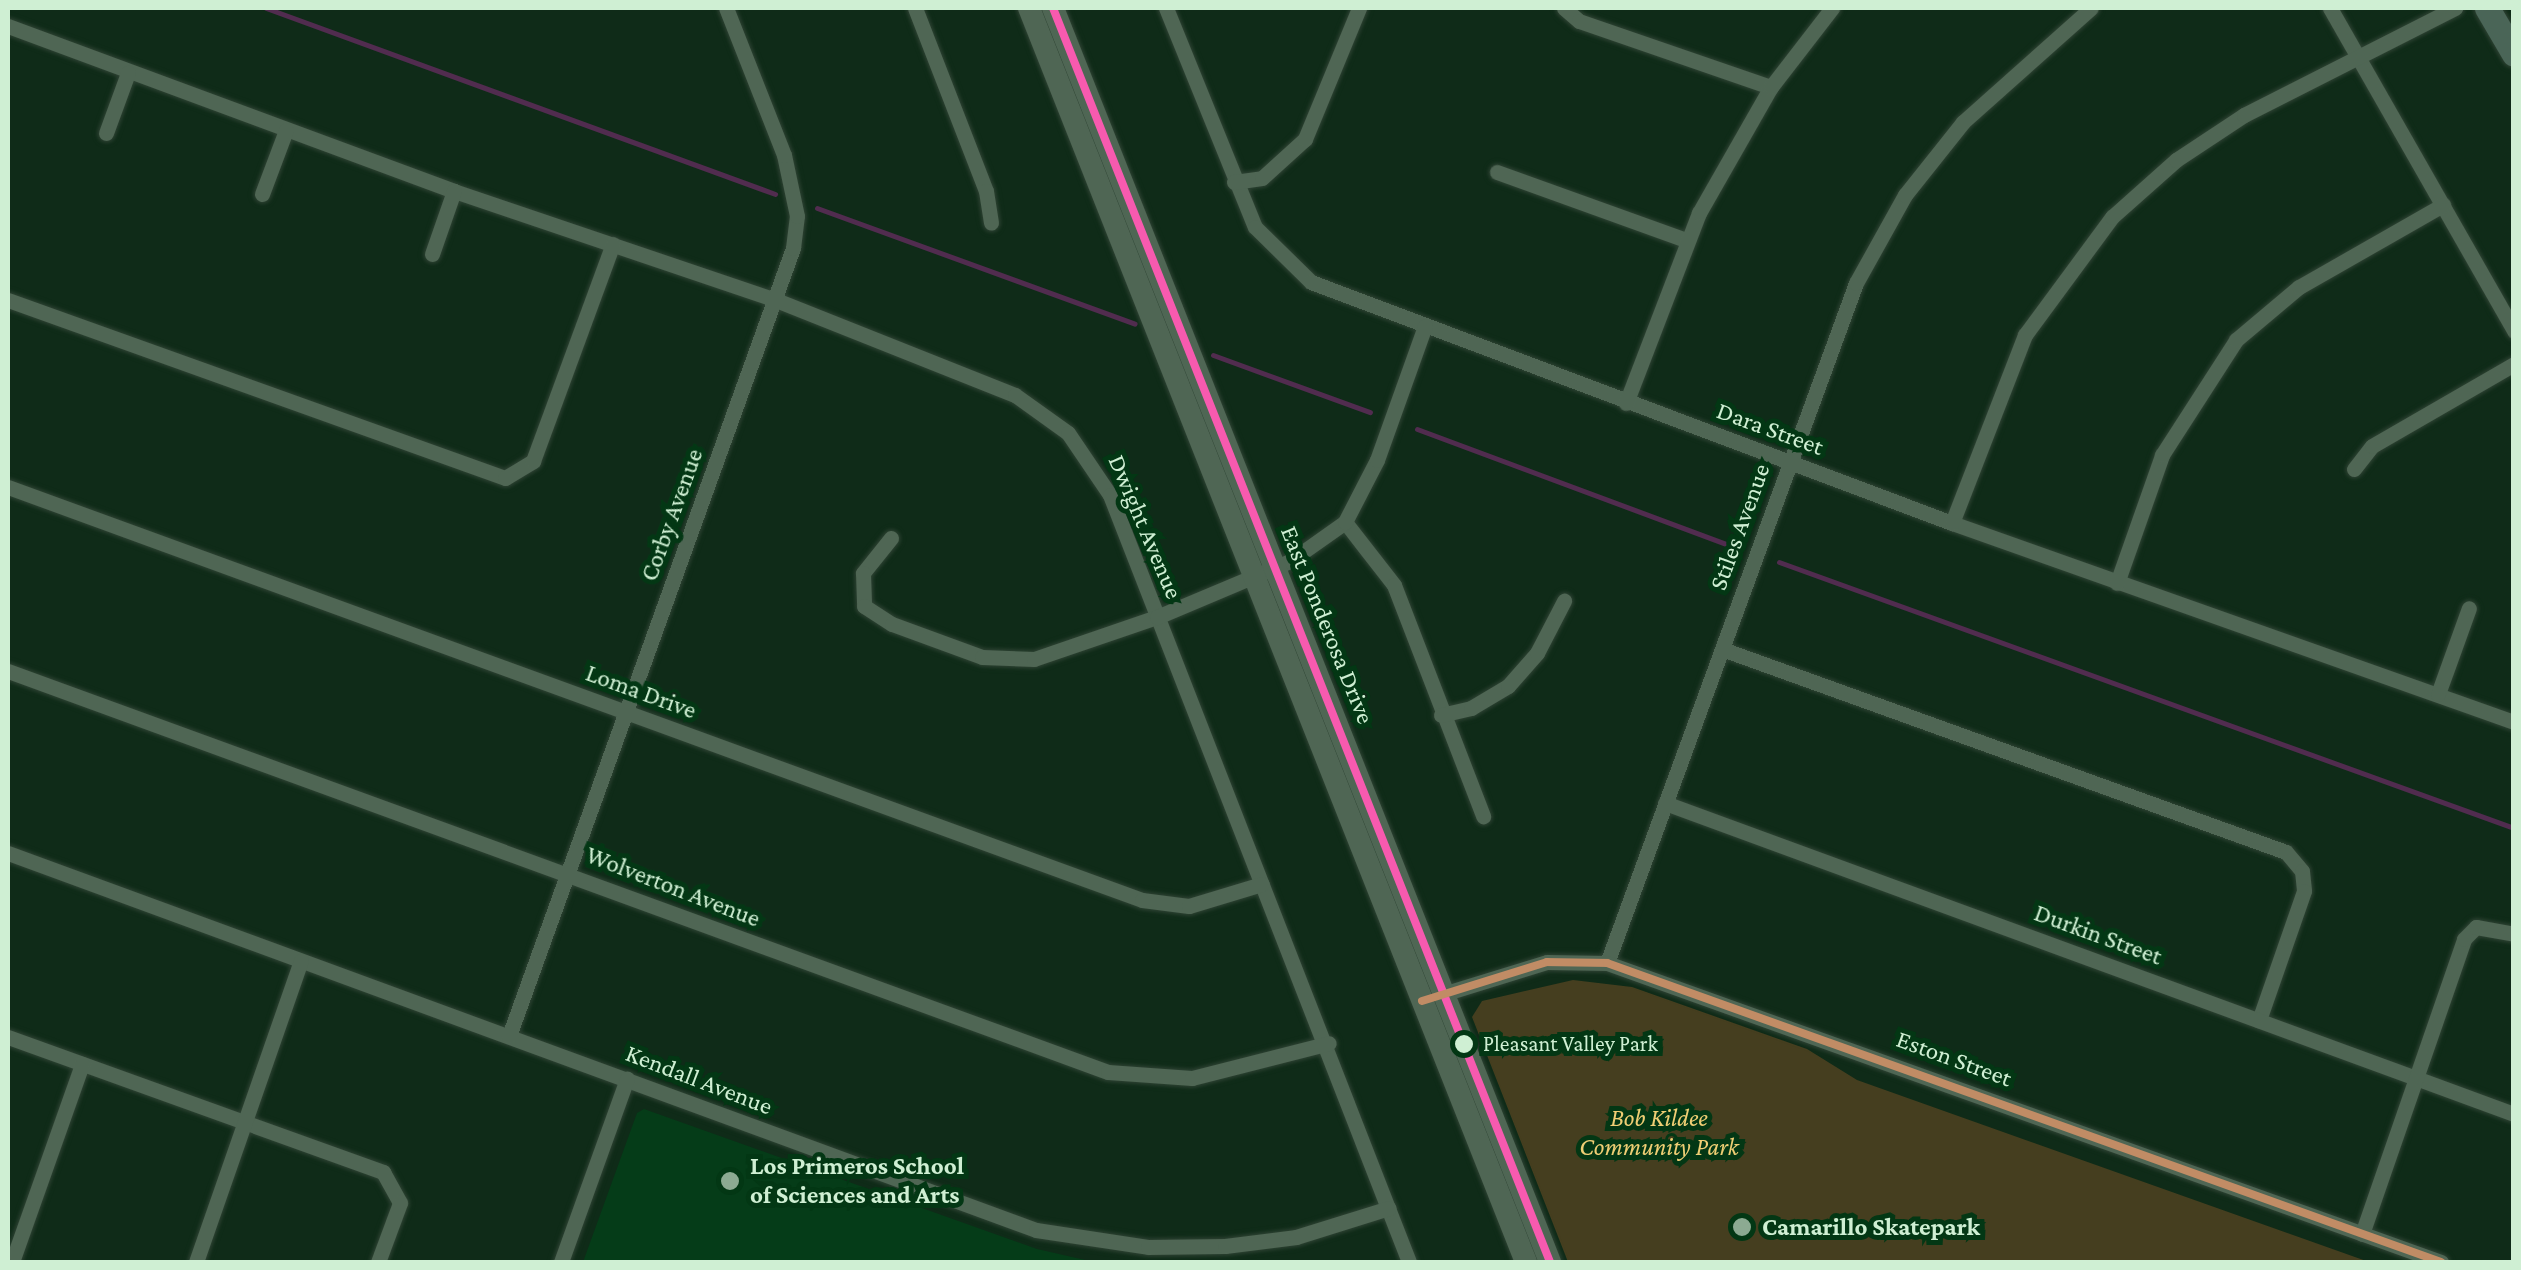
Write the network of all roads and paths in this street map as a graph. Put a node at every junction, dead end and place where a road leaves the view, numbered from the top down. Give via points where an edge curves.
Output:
1 (726, 8) edge
2 (915, 8) edge
3 (1030, 8) edge
4 (1053, 8) edge
5 (1166, 8) edge
6 (1359, 8) edge
7 (1564, 8) edge
8 (1832, 8) edge
9 (2090, 8) edge
10 (2330, 8) edge
11 (2455, 8) edge
12 (2487, 8) edge
13 (8, 26) edge
14 (2356, 54) junction
15 (2514, 54) edge
16 (128, 73) junction
17 (1770, 87) junction
18 (286, 130) junction
19 (106, 133) dead end
20 (1497, 172) dead end
21 (1234, 182) junction
22 (454, 191) junction
23 (262, 194) dead end
24 (2442, 205) junction
25 (991, 223) dead end
26 (1686, 240) junction
27 (613, 244) junction
28 (432, 254) dead end
29 (8, 300) edge
30 (776, 300) junction
31 (1425, 326) junction
32 (2514, 331) edge
33 (2514, 364) edge
34 (1626, 402) junction
35 (1790, 463) junction
36 (2354, 469) dead end
37 (8, 487) edge
38 (1346, 522) junction
39 (1952, 523) junction
40 (891, 538) dead end
41 (1264, 572) junction
42 (2117, 583) junction
43 (1564, 601) dead end
44 (2469, 608) dead end
45 (1157, 616) junction
46 (1722, 649) junction
47 (8, 670) edge
48 (2438, 694) junction
49 (626, 714) junction
50 (1441, 715) junction
51 (2514, 722) edge
52 (1665, 803) junction
53 (1483, 816) dead end
54 (8, 853) edge
55 (568, 874) junction
56 (1262, 884) junction
57 (2514, 934) edge
58 (301, 961) junction
59 (1607, 962) junction
60 (1433, 998) junction
61 (2259, 1020) junction
62 (509, 1036) junction
63 (8, 1038) edge
64 (1329, 1043) junction
65 (82, 1064) junction
66 (627, 1079) junction
67 (2419, 1079) junction
68 (2514, 1114) edge
69 (246, 1124) junction
70 (1389, 1208) junction
71 (2362, 1234) junction
72 (12, 1262) edge
73 (196, 1262) edge
74 (378, 1262) edge
75 (562, 1262) edge
76 (1409, 1262) edge
77 (1526, 1262) edge
78 (1550, 1262) edge
79 (2441, 1262) edge

1 - 30 street, Corby Avenue via 776,128 796,216
2 - 25 street via 986,191
3 - 41 main road, East Ponderosa Drive
4 - 41 main road, East Ponderosa Drive
5 - 21 street, Dara Street
6 - 21 street via 1305,138 1262,178
7 - 17 street via 1580,20
8 - 17 street
9 - 35 street, Stiles Avenue via 2000,82 1906,196 1856,283
10 - 14 street
11 - 14 street
12 - 15 main road
13 - 16 street, Dwight Avenue
14 - 24 street
14 - 39 street via 2188,151 2082,252 2012,362
16 - 18 street, Dwight Avenue
16 - 19 street
17 - 26 street
18 - 22 street, Dwight Avenue
18 - 23 street
20 - 26 street
21 - 31 street, Dara Street via 1269,246 1310,282
22 - 27 street, Dwight Avenue
22 - 28 street
24 - 32 street
24 - 42 street via 2299,287 2236,340 2162,455
26 - 34 street
27 - 29 street via 533,461 505,478
27 - 30 street, Dwight Avenue
30 - 45 street, Dwight Avenue via 1015,396 1049,418 1098,472
30 - 49 street, Corby Avenue
31 - 34 street, Dara Street
31 - 38 street via 1377,460
33 - 36 street via 2372,446
34 - 35 street, Dara Street
35 - 39 street, Dara Street
35 - 46 street, Stiles Avenue
37 - 49 street, Loma Drive
38 - 41 street via 1320,546
38 - 50 street via 1394,585
39 - 42 street, Dara Street
40 - 45 street via 864,573 864,606 892,624 982,657 1034,659
41 - 45 street
41 - 60 main road, East Ponderosa Drive
42 - 48 street, Dara Street
43 - 50 street via 1537,653 1508,686 1471,708
44 - 48 street
45 - 56 street, Dwight Avenue
46 - 52 street, Stiles Avenue
46 - 61 street via 2286,852 2302,871 2304,891
47 - 55 street, Wolverton Avenue
48 - 51 street, Dara Street
49 - 55 street, Corby Avenue
49 - 56 street, Loma Drive via 1142,900 1189,906
50 - 53 street
52 - 59 street, Stiles Avenue
52 - 61 street, Durkin Street
54 - 58 street, Kendall Avenue
55 - 62 street, Corby Avenue
55 - 64 street, Wolverton Avenue via 1108,1072 1192,1078
56 - 64 street, Dwight Avenue
57 - 67 street via 2476,927 2464,940
58 - 62 street, Kendall Avenue
58 - 69 street
59 - 60 street, Eston Street via 1547,962
59 - 71 street, Eston Street
60 - 77 main road, East Ponderosa Drive
60 - 78 main road, East Ponderosa Drive
61 - 67 street, Durkin Street
62 - 66 street, Kendall Avenue
63 - 65 street
64 - 70 street, Dwight Avenue
65 - 69 street
65 - 72 street
66 - 70 street, Kendall Avenue via 1070,1238 1148,1247 1271,1242
66 - 75 street
67 - 68 street, Durkin Street
67 - 71 street
69 - 73 street
69 - 74 street via 374,1167 398,1194 398,1213
70 - 76 street, Dwight Avenue
71 - 79 street, Eston Street

